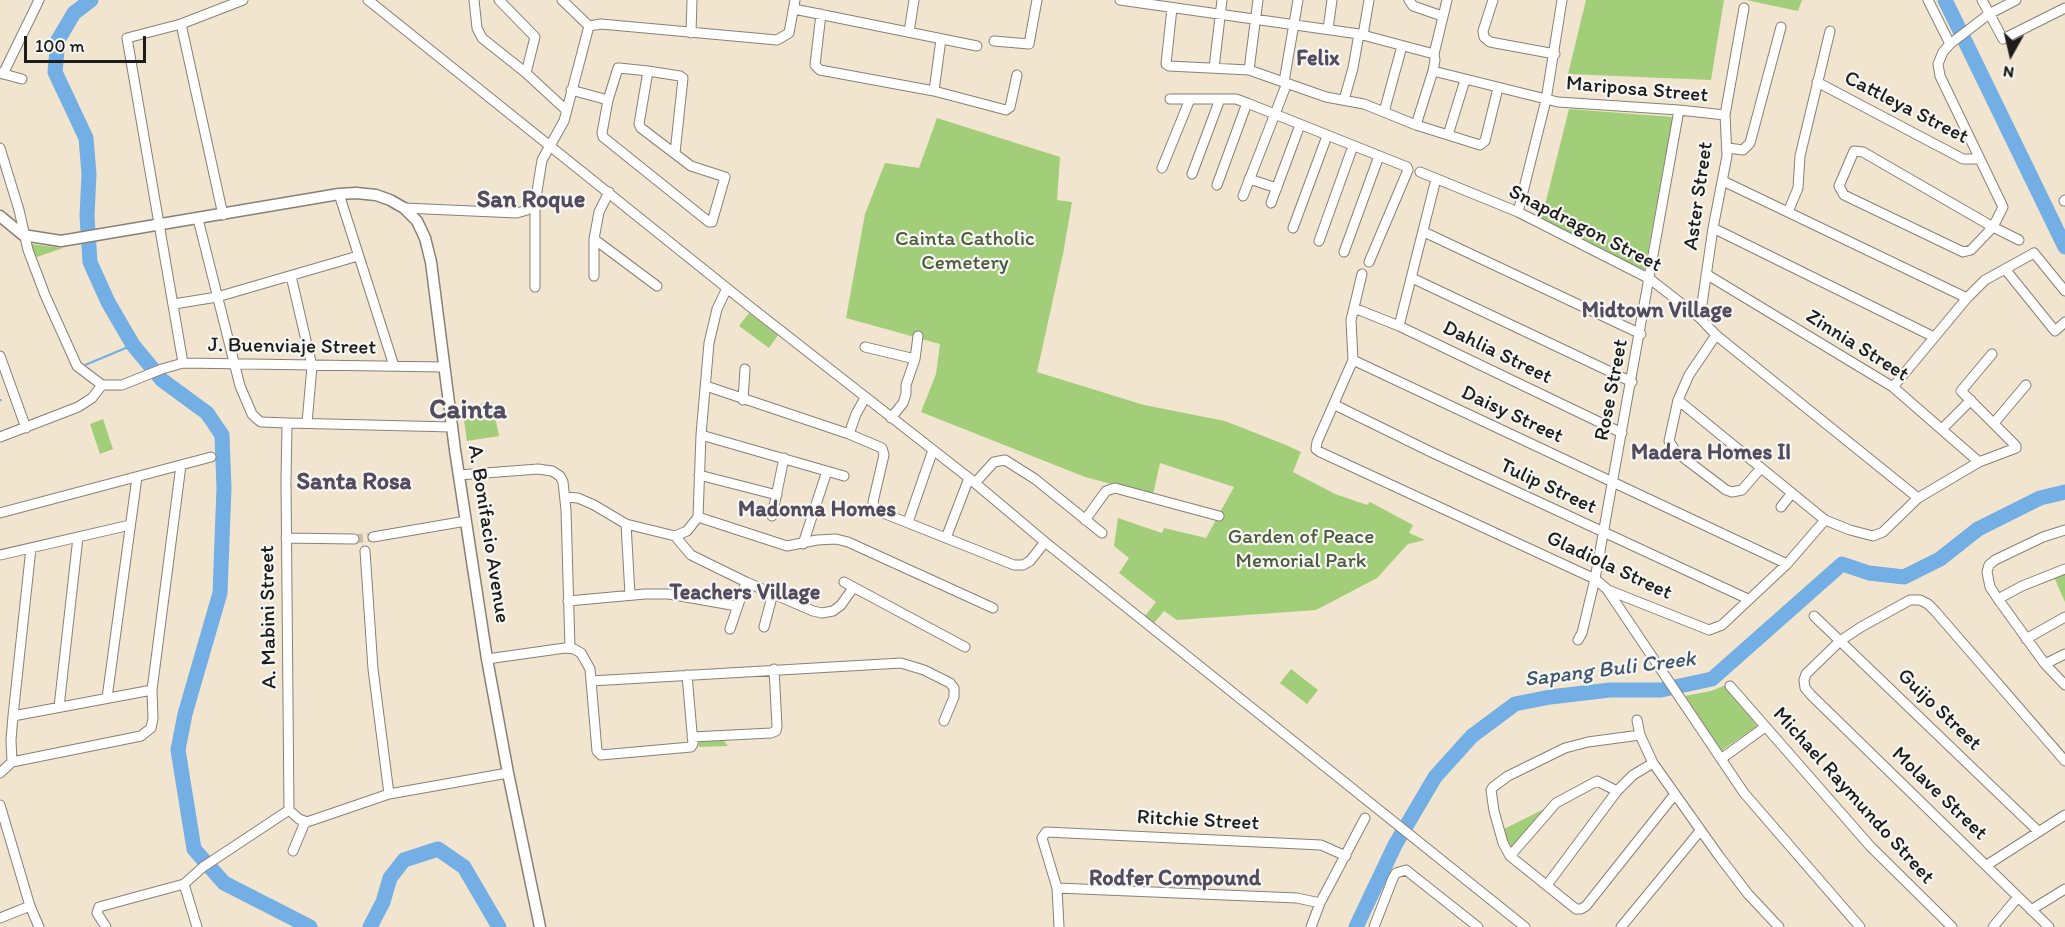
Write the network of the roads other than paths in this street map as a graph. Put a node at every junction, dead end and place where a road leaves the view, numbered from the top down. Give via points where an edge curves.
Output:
1 (39, 0) edge
2 (243, 0) edge
3 (368, 0) edge
4 (474, 0) edge
5 (499, 0) edge
6 (562, 0) edge
7 (692, 0) edge
8 (914, 0) edge
9 (1037, 0) edge
10 (1121, 0) edge
11 (1222, 0) edge
12 (1258, 0) edge
13 (1298, 0) edge
14 (1332, 0) edge
15 (1369, 0) edge
16 (1447, 0) edge
17 (1493, 0) edge
18 (1562, 0) edge
19 (1928, 0) edge
20 (1982, 0) edge
21 (2016, 0) edge
22 (1409, 1) edge
23 (794, 4) edge
24 (1178, 6) edge
25 (1744, 8) dead end
26 (2065, 8) edge
27 (1989, 14) junction
28 (821, 15) junction
29 (1220, 15) junction
30 (1442, 16) junction
31 (1255, 20) junction
32 (181, 24) junction
33 (589, 26) junction
34 (1293, 26) junction
35 (1781, 27) dead end
36 (1328, 29) junction
37 (1830, 31) dead end
38 (909, 32) junction
39 (691, 33) junction
40 (1361, 34) junction
41 (941, 39) junction
42 (994, 41) dead end
43 (1950, 44) junction
44 (977, 46) dead end
45 (1402, 46) junction
46 (1434, 54) junction
47 (1555, 54) junction
48 (1214, 68) junction
49 (1249, 70) junction
50 (648, 71) junction
51 (1432, 71) junction
52 (2, 73) edge
53 (526, 73) junction
54 (1017, 75) dead end
55 (22, 79) dead end
56 (1465, 80) junction
57 (1817, 82) junction
58 (1286, 83) junction
59 (1498, 88) junction
60 (571, 90) junction
61 (934, 90) junction
62 (1170, 99) dead end
63 (1190, 99) junction
64 (1220, 99) junction
65 (608, 100) junction
66 (1344, 100) junction
67 (1546, 100) junction
68 (1247, 102) junction
69 (566, 110) junction
70 (1679, 110) junction
71 (1384, 112) junction
72 (1276, 114) junction
73 (1725, 115) junction
74 (1300, 124) junction
75 (1416, 125) junction
76 (1448, 135) junction
77 (1327, 136) junction
78 (549, 145) junction
79 (1353, 146) junction
80 (0, 148) edge
81 (1728, 148) junction
82 (675, 153) junction
83 (1379, 156) junction
84 (1979, 159) junction
85 (1162, 168) dead end
86 (1420, 172) dead end
87 (1192, 174) dead end
88 (1250, 179) junction
89 (1436, 179) junction
90 (1723, 181) junction
91 (1217, 184) dead end
92 (1277, 188) junction
93 (609, 192) junction
94 (339, 194) junction
95 (1243, 196) dead end
96 (1271, 203) dead end
97 (535, 204) junction
98 (404, 208) junction
99 (1518, 212) junction
100 (1788, 212) junction
101 (223, 215) junction
102 (0, 216) edge
103 (198, 219) junction
104 (160, 225) junction
105 (1993, 227) junction
106 (1293, 228) dead end
107 (1713, 228) junction
108 (1424, 232) junction
109 (23, 235) junction
110 (594, 239) junction
111 (2019, 240) dead end
112 (1319, 241) dead end
113 (1344, 252) dead end
114 (358, 256) junction
115 (1370, 262) dead end
116 (2005, 269) junction
117 (1362, 274) dead end
118 (1706, 274) junction
119 (291, 276) junction
120 (594, 276) dead end
121 (1412, 278) junction
122 (1650, 279) junction
123 (657, 286) dead end
124 (535, 287) dead end
125 (727, 288) junction
126 (2065, 291) edge
127 (217, 297) junction
128 (1967, 298) junction
129 (174, 304) junction
130 (1354, 308) junction
131 (1700, 318) junction
132 (2065, 322) edge
133 (1399, 326) junction
134 (1641, 334) junction
135 (1716, 335) junction
136 (918, 336) dead end
137 (1934, 337) junction
138 (865, 347) dead end
139 (1992, 354) dead end
140 (0, 356) edge
141 (915, 359) junction
142 (1353, 360) junction
143 (183, 363) junction
144 (234, 364) junction
145 (312, 366) junction
146 (394, 366) junction
147 (444, 367) junction
148 (745, 369) dead end
149 (1632, 382) junction
150 (102, 385) junction
151 (2026, 385) dead end
152 (706, 386) junction
153 (1893, 387) junction
154 (865, 398) junction
155 (743, 400) junction
156 (1678, 400) junction
157 (1971, 400) junction
158 (1335, 405) junction
159 (891, 418) junction
160 (287, 423) junction
161 (307, 423) junction
162 (1994, 423) junction
163 (26, 428) junction
164 (452, 428) junction
165 (1942, 429) junction
166 (1622, 433) junction
167 (849, 434) junction
168 (701, 435) junction
169 (0, 437) edge
170 (933, 450) junction
171 (211, 457) dead end
172 (784, 458) junction
173 (1979, 462) junction
174 (181, 465) junction
175 (1761, 468) junction
176 (826, 471) junction
177 (459, 475) junction
178 (699, 475) junction
179 (844, 476) dead end
180 (137, 477) junction
181 (972, 481) junction
182 (1613, 483) junction
183 (1792, 493) junction
184 (777, 495) junction
185 (565, 497) junction
186 (1918, 498) junction
187 (1780, 507) dead end
188 (0, 513) edge
189 (772, 516) dead end
190 (1219, 516) dead end
191 (698, 517) junction
192 (1085, 520) junction
193 (1825, 520) junction
194 (466, 521) junction
195 (908, 522) junction
196 (626, 524) junction
197 (130, 525) junction
198 (2065, 530) edge
199 (1603, 532) junction
200 (1102, 533) dead end
201 (675, 536) junction
202 (78, 537) junction
203 (374, 537) tunnel mouth
204 (286, 538) junction
205 (946, 538) junction
206 (354, 539) tunnel mouth
207 (1045, 542) junction
208 (803, 544) junction
209 (32, 548) junction
210 (365, 551) dead end
211 (0, 555) edge
212 (1787, 564) junction
213 (2065, 569) edge
214 (1595, 579) junction
215 (746, 582) junction
216 (844, 582) dead end
217 (853, 588) junction
218 (1608, 590) junction
219 (773, 592) junction
220 (630, 595) junction
221 (1748, 599) junction
222 (1998, 599) junction
223 (568, 601) junction
224 (737, 606) junction
225 (993, 608) dead end
226 (1814, 616) dead end
227 (2065, 617) edge
228 (764, 627) dead end
229 (730, 629) dead end
230 (2026, 639) junction
231 (1578, 640) dead end
232 (1840, 641) junction
233 (965, 647) dead end
234 (570, 648) junction
235 (2065, 654) edge
236 (487, 659) junction
237 (2045, 664) junction
238 (774, 669) junction
239 (687, 675) junction
240 (591, 681) junction
241 (2065, 685) edge
242 (1730, 686) dead end
243 (152, 690) junction
244 (107, 698) junction
245 (59, 707) junction
246 (13, 716) junction
247 (1637, 720) dead end
248 (944, 721) dead end
249 (1765, 727) junction
250 (1640, 735) junction
251 (692, 737) junction
252 (2063, 756) edge
253 (1721, 759) junction
254 (12, 762) junction
255 (1653, 763) junction
256 (0, 773) edge
257 (508, 773) junction
258 (1617, 791) junction
259 (389, 794) junction
260 (1675, 794) junction
261 (0, 805) edge
262 (289, 810) junction
263 (2065, 815) edge
264 (1365, 818) dead end
265 (305, 822) junction
266 (1700, 831) junction
267 (2039, 832) junction
268 (10, 836) junction
269 (0, 840) edge
270 (293, 851) dead end
271 (1346, 855) junction
272 (1510, 856) junction
273 (1987, 865) junction
274 (184, 884) junction
275 (1547, 885) junction
276 (1057, 888) junction
277 (2065, 889) edge
278 (2018, 897) junction
279 (1320, 903) junction
280 (30, 906) junction
281 (2031, 910) junction
282 (0, 918) edge
283 (1772, 919) junction
284 (39, 927) edge
285 (106, 927) edge
286 (197, 927) edge
287 (540, 927) edge
288 (1059, 927) edge
289 (1311, 927) edge
290 (1374, 927) edge
291 (1478, 927) edge
292 (1525, 927) edge
293 (1621, 927) edge
294 (1763, 927) edge
295 (1779, 927) edge
296 (1860, 927) edge
297 (1952, 927) edge
298 (1993, 927) edge
299 (2049, 927) edge

1 - 52 street
2 - 32 street
3 - 78 street
4 - 53 street via 482,38
5 - 53 street via 535,37
6 - 33 street
7 - 39 street
8 - 38 street
9 - 42 street via 1029,44
10 - 24 street
11 - 29 street
12 - 31 street
13 - 34 street
14 - 36 street
15 - 40 street
16 - 30 street
17 - 47 street via 1484,37 1490,42
18 - 47 street
19 - 43 street
20 - 27 street
21 - 27 street
22 - 30 street
23 - 28 street
23 - 39 street via 789,33 777,40
24 - 29 street
24 - 48 street via 1166,63
25 - 73 street, Aster Street
26 - 27 street via 2003,39
27 - 43 street
28 - 38 street
28 - 61 street via 815,65 820,70
29 - 31 street
29 - 48 street
30 - 46 street
31 - 34 street
31 - 49 street
32 - 101 street
32 - 104 street via 128,38
33 - 39 street via 611,24
33 - 60 street
34 - 36 street
34 - 58 street
35 - 81 street via 1750,143 1743,150
36 - 40 street
37 - 57 street
38 - 41 street
40 - 45 street
40 - 66 street
41 - 44 street
41 - 61 street
43 - 84 street via 1939,59 1940,76
45 - 46 street
45 - 71 street
46 - 51 street
47 - 67 street
48 - 49 street
49 - 58 street
50 - 65 street via 619,68
50 - 82 street via 640,126
50 - 82 street via 680,76 683,82
51 - 56 street, Mariposa Street
51 - 75 street
52 - 55 street
53 - 69 street
54 - 61 street via 1006,110
56 - 59 street, Mariposa Street
56 - 76 street
57 - 84 street, Cattleya Street via 1963,159
57 - 100 street via 1800,156 1798,188
58 - 66 street
58 - 72 street
59 - 67 street, Mariposa Street
59 - 76 street via 1483,145
60 - 65 street
60 - 69 street
62 - 63 street
63 - 64 street
63 - 85 street
64 - 68 street
64 - 87 street
65 - 82 street via 602,134 605,139 709,222 714,220 724,175 691,166
66 - 71 street
67 - 70 street, Mariposa Street
67 - 99 street
68 - 72 street
68 - 91 street
69 - 78 street via 564,121
70 - 73 street, Mariposa Street
70 - 122 street, Rose Street
71 - 75 street
72 - 74 street
72 - 88 street
73 - 81 street, Aster Street
74 - 77 street
74 - 92 street
75 - 76 street
77 - 79 street
77 - 106 street
78 - 93 street
78 - 97 street via 542,160
79 - 83 street
79 - 112 street
80 - 109 street
81 - 90 street, Aster Street
83 - 113 street
83 - 115 street via 1408,170
84 - 105 street via 2003,207
86 - 89 street, Snapdragon Street
88 - 92 street
88 - 95 street
89 - 99 street, Snapdragon Street
89 - 108 street
90 - 100 street
90 - 107 street, Aster Street
92 - 96 street
93 - 110 street via 599,212
93 - 125 street
94 - 98 main road, A. Bonifacio Avenue via 376,195
94 - 101 main road, A. Bonifacio Avenue
94 - 114 street
97 - 98 street via 512,213
97 - 124 street
98 - 147 main road, A. Bonifacio Avenue via 417,221 431,262
99 - 122 street, Snapdragon Street
100 - 128 street
101 - 103 main road, A. Bonifacio Avenue
102 - 109 main road, A. Bonifacio Avenue
103 - 104 main road, A. Bonifacio Avenue
103 - 127 street
104 - 109 main road, A. Bonifacio Avenue via 52,241
104 - 129 street
105 - 105 street via 1971,250 1963,252 1844,195 1839,186 1854,151 1859,151
105 - 111 street
107 - 118 street, Aster Street
107 - 137 street
108 - 121 street
108 - 134 street
109 - 150 street via 75,361
110 - 120 street
110 - 123 street
114 - 119 street
114 - 146 street
116 - 126 street via 2034,253
116 - 128 street via 1985,280
116 - 132 street via 2055,331
117 - 130 street
118 - 131 street, Aster Street
118 - 153 street, Zinnia Street
119 - 127 street
119 - 145 street
121 - 133 street
121 - 149 street
122 - 131 street, Snapdragon Street
122 - 134 street, Rose Street
125 - 152 street via 709,343
125 - 154 street
127 - 129 street
127 - 144 street
128 - 137 street
129 - 143 street
130 - 133 street, Dahlia Street
130 - 142 street
131 - 135 street, Snapdragon Street
133 - 166 street, Dahlia Street
134 - 149 street, Rose Street
135 - 156 street via 1689,375
135 - 186 street, Snapdragon Street
136 - 141 street
137 - 153 street
138 - 141 street
139 - 157 street via 1961,391
140 - 163 street
141 - 159 street via 903,402
142 - 158 street
142 - 182 street, Daisy Street
143 - 144 street, J. Buenviaje Street
143 - 150 street, J. Buenviaje Street via 122,385
144 - 145 street, J. Buenviaje Street
144 - 160 street via 252,414 261,422
145 - 146 street, J. Buenviaje Street
145 - 161 street
146 - 147 street, J. Buenviaje Street
147 - 164 main road, A. Bonifacio Avenue
148 - 155 street
149 - 166 street, Rose Street
150 - 163 street via 78,407
151 - 162 street
152 - 155 street
152 - 168 street
153 - 165 street, Zinnia Street
154 - 159 street
154 - 167 street
155 - 167 street
156 - 175 street
156 - 175 street via 1669,433 1676,452 1732,492 1742,490
157 - 162 street
157 - 165 street
158 - 199 street, Tulip Street
158 - 214 street, Gladiola Street via 1317,441 1316,449 1320,452
159 - 170 street
160 - 161 street
160 - 204 street, A. Mabini Street
161 - 164 street
162 - 173 street via 2016,446
163 - 169 street
164 - 177 main road, A. Bonifacio Avenue
165 - 173 street, Zinnia Street
166 - 182 street, Rose Street
167 - 195 street via 885,452 873,502 875,509
168 - 172 street
168 - 178 street
170 - 181 street
170 - 195 street
171 - 174 street
172 - 176 street
172 - 184 street
173 - 186 street
174 - 180 street
174 - 243 street
175 - 183 street
176 - 179 street
176 - 208 street
177 - 185 street via 552,471 560,476
177 - 194 main road, A. Bonifacio Avenue
178 - 184 street
178 - 191 street
180 - 188 street
180 - 197 street
181 - 192 street via 994,462 1005,460
181 - 205 street
181 - 207 street
182 - 199 street, Rose Street
182 - 212 street, Daisy Street
183 - 187 street
183 - 193 street
184 - 189 street
185 - 196 street via 594,505
185 - 223 street
186 - 193 street via 1879,535
190 - 192 street via 1115,488 1106,491
191 - 201 street via 687,531
191 - 208 street via 779,544
192 - 200 street
193 - 212 street, Gladiola Street
194 - 203 street
194 - 236 main road, A. Bonifacio Avenue
195 - 205 street
196 - 201 street
196 - 220 street
197 - 202 street
197 - 244 street
198 - 222 street via 1989,565 1990,587
199 - 214 street, Rose Street
199 - 221 street, Tulip Street
201 - 215 street via 690,555
202 - 209 street
202 - 245 street
204 - 206 street
204 - 262 street, A. Mabini Street
205 - 207 street via 1014,565 1030,561
207 - 292 street
208 - 225 street via 836,539 848,542
209 - 211 street
209 - 246 street
210 - 259 street via 373,669
212 - 221 street, Gladiola Street
213 - 222 street
214 - 218 street, Gladiola Street
214 - 231 street, Rose Street
215 - 219 street
215 - 224 street
216 - 217 street
217 - 219 street via 841,605 822,614
217 - 233 street
218 - 221 street, Gladiola Street via 1709,630 1722,625
218 - 253 street
219 - 228 street
220 - 223 street
220 - 224 street via 669,594
222 - 230 street
223 - 234 street
224 - 229 street
226 - 232 street, Guijo Street
227 - 230 street
230 - 237 street
232 - 252 street via 1910,600 1928,604
232 - 267 street, Guijo Street
232 - 273 street, Molave Street via 1806,674 1804,688
234 - 236 street
234 - 240 street via 584,657
235 - 237 street
236 - 257 main road, A. Bonifacio Avenue
237 - 241 street
238 - 239 street
238 - 248 street via 891,663 911,666 954,688
238 - 251 street via 776,731
239 - 240 street
239 - 251 street
240 - 251 street via 599,754 687,748 693,745
242 - 249 street, Michael Raymundo Street
243 - 244 street
243 - 254 street via 153,719 147,733
244 - 245 street
245 - 246 street
246 - 254 street
247 - 250 street
249 - 253 street
249 - 297 street, Michael Raymundo Street via 1870,846
250 - 255 street
250 - 272 street via 1565,748 1493,787 1494,811
253 - 296 street via 1744,793
254 - 256 street
255 - 258 street
255 - 260 street
257 - 259 street
257 - 287 main road, A. Bonifacio Avenue
258 - 272 street via 1597,781 1556,803
258 - 275 street
259 - 265 street
260 - 266 street
260 - 275 street via 1586,906 1576,909
261 - 268 street
262 - 265 street
262 - 274 street
263 - 267 street
264 - 271 street
265 - 270 street
266 - 283 street
266 - 293 street
267 - 273 street
268 - 269 street
268 - 280 street
271 - 276 street, Ritchie Street via 1321,845 1046,832 1042,838
271 - 279 street
272 - 275 street
273 - 278 street, Molave Street
274 - 285 street via 99,907 97,913
274 - 286 street
276 - 279 street via 1297,898
276 - 288 street
277 - 281 street
278 - 281 street, Molave Street
278 - 298 street
279 - 289 street
280 - 282 street
280 - 284 street
281 - 299 street, Molave Street
283 - 294 street
283 - 295 street
290 - 291 street via 1393,878 1406,870

